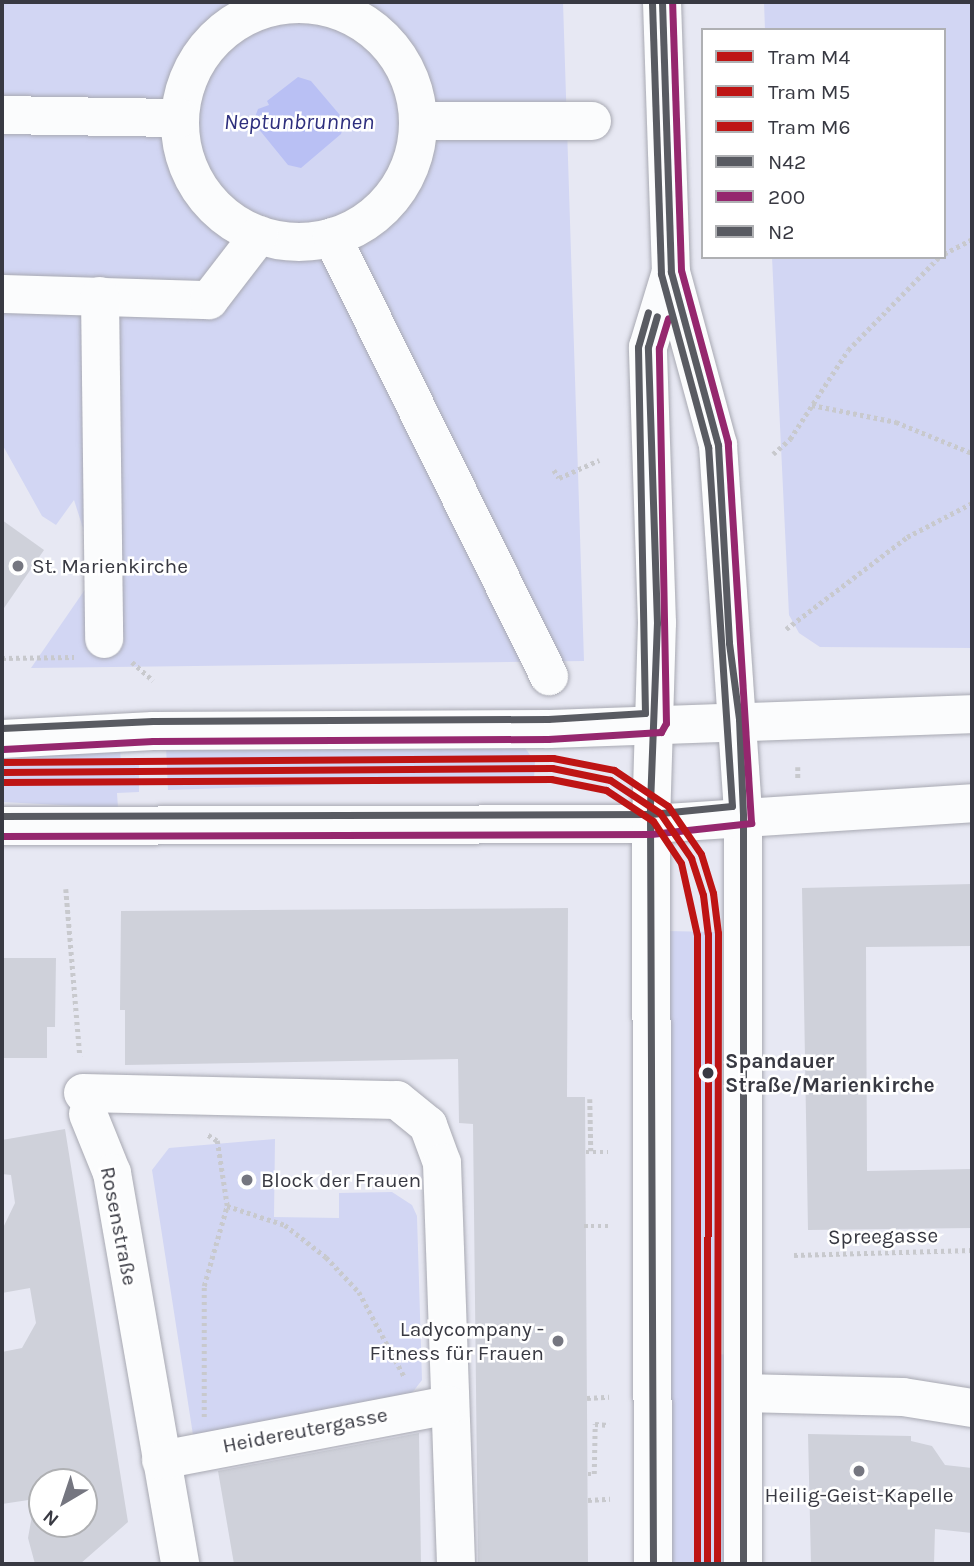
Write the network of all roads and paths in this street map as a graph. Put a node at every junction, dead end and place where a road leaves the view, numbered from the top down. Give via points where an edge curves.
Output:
1 (662, 2) edge
2 (299, 3) edge
3 (2, 115) edge
4 (180, 118) junction
5 (418, 121) junction
6 (592, 121) dead end
7 (259, 235) junction
8 (332, 237) junction
9 (972, 239) edge
10 (946, 253) edge
11 (937, 259) edge
12 (671, 272) junction
13 (2, 294) edge
14 (100, 296) junction
15 (813, 405) junction
16 (972, 453) edge
17 (773, 454) dead end
18 (599, 460) dead end
19 (554, 470) dead end
20 (972, 503) edge
21 (786, 629) dead end
22 (104, 639) joint
23 (2, 658) edge
24 (549, 676) dead end
25 (972, 714) edge
26 (739, 719) junction
27 (656, 723) junction
28 (2, 739) edge
29 (972, 803) edge
30 (743, 816) junction
31 (651, 824) junction
32 (2, 826) edge
33 (66, 888) dead end
34 (590, 1099) dead end
35 (85, 1104) junction
36 (196, 1127) dead end
37 (608, 1152) dead end
38 (227, 1206) junction
39 (584, 1226) dead end
40 (608, 1226) dead end
41 (972, 1250) edge
42 (794, 1255) dead end
43 (743, 1392) junction
44 (610, 1397) dead end
45 (587, 1398) dead end
46 (972, 1408) edge
47 (420, 1414) junction
48 (610, 1425) dead end
49 (204, 1449) junction
50 (161, 1460) junction
51 (588, 1475) dead end
52 (610, 1499) dead end
53 (588, 1500) dead end
54 (180, 1564) edge
55 (456, 1564) edge
56 (653, 1564) edge
57 (743, 1564) edge

1 - 12 street
2 - 4 street via 269,7 216,37 185,88
2 - 5 street via 345,12 383,38 409,76
3 - 4 street
4 - 7 street via 183,148 199,185 233,221
5 - 6 street
5 - 8 street via 415,152 404,181 385,206 360,225
7 - 8 street via 283,241
7 - 14 street via 209,300
8 - 24 street
9 - 10 path
11 - 15 path via 848,350
12 - 26 street via 718,445 729,643
12 - 27 street via 648,347
13 - 14 street
14 - 22 street
15 - 16 path via 896,422
15 - 17 path via 790,439
18 - 19 path via 559,478
20 - 21 path via 907,537
22 - 23 path via 73,658
25 - 26 street
26 - 27 street
26 - 30 street
27 - 28 street via 548,729 153,731
27 - 31 street
29 - 30 street
30 - 31 street
30 - 43 street
31 - 32 street
31 - 56 street
33 - 35 path
34 - 37 path via 589,1152
35 - 47 street via 397,1100 428,1125 442,1163
35 - 50 street, Rosenstraße via 112,1173
36 - 38 path via 217,1141
38 - 47 path via 285,1225 326,1257 359,1292 393,1351
38 - 49 path via 204,1286
39 - 40 path
41 - 42 path, Spreegasse
43 - 46 street via 903,1397
43 - 57 street
44 - 45 path
47 - 49 street, Heidereutergasse
47 - 55 street
48 - 51 path via 595,1424 594,1474
49 - 50 street, Heidereutergasse
50 - 54 street, Rosenstraße
52 - 53 path

